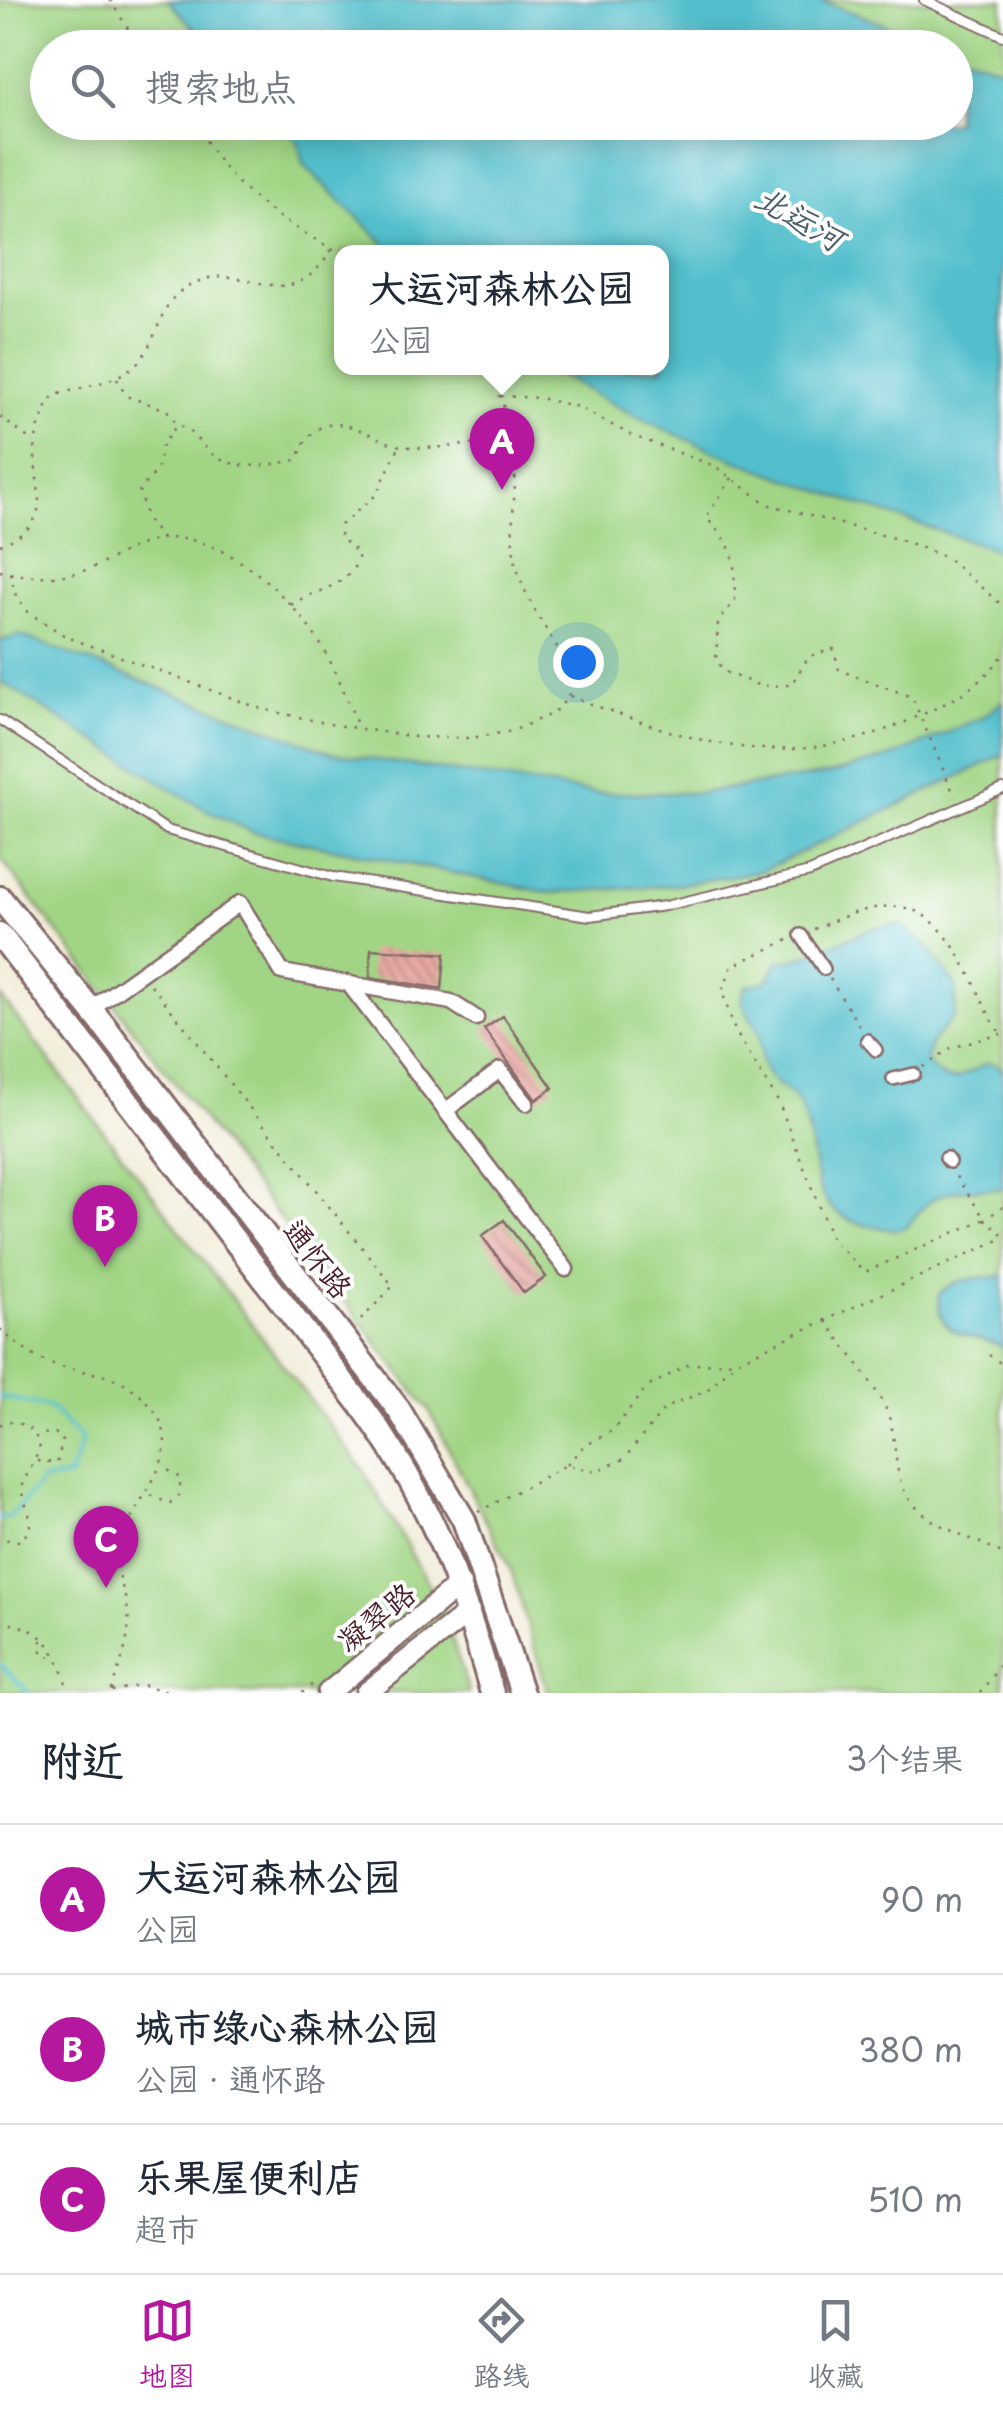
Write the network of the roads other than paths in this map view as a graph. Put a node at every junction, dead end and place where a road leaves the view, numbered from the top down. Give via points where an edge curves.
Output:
1 (924, 0) edge
2 (1003, 36) edge
3 (0, 720) edge
4 (1003, 789) edge
5 (0, 898) edge
6 (0, 935) edge
7 (801, 935) road end
8 (824, 969) road end
9 (348, 984) junction
10 (89, 1010) junction
11 (476, 1018) dead end
12 (914, 1074) dead end
13 (894, 1079) dead end
14 (526, 1103) dead end
15 (445, 1111) junction
16 (566, 1269) dead end
17 (460, 1584) junction
18 (469, 1612) junction
19 (414, 1624) junction
20 (368, 1691) edge
21 (328, 1693) edge
22 (492, 1693) edge
23 (522, 1693) edge

1 - 2 lane
3 - 4 lane via 167,830 334,877 590,916 810,872
5 - 10 main road, 通怀路
6 - 17 main road, 通怀路 via 368,1415 406,1471
7 - 8 street
9 - 10 street via 282,972 240,903
9 - 11 street via 451,1002
9 - 15 street
10 - 23 main road, 通怀路 via 399,1410 464,1520
12 - 13 street
14 - 15 street via 500,1070
15 - 16 street
17 - 18 main road, 通怀路
17 - 19 main road, 凝翠路
18 - 20 main road, 凝翠路
18 - 22 main road, 通怀路
19 - 20 main road via 423,1625 425,1635 382,1670
19 - 21 main road, 凝翠路

